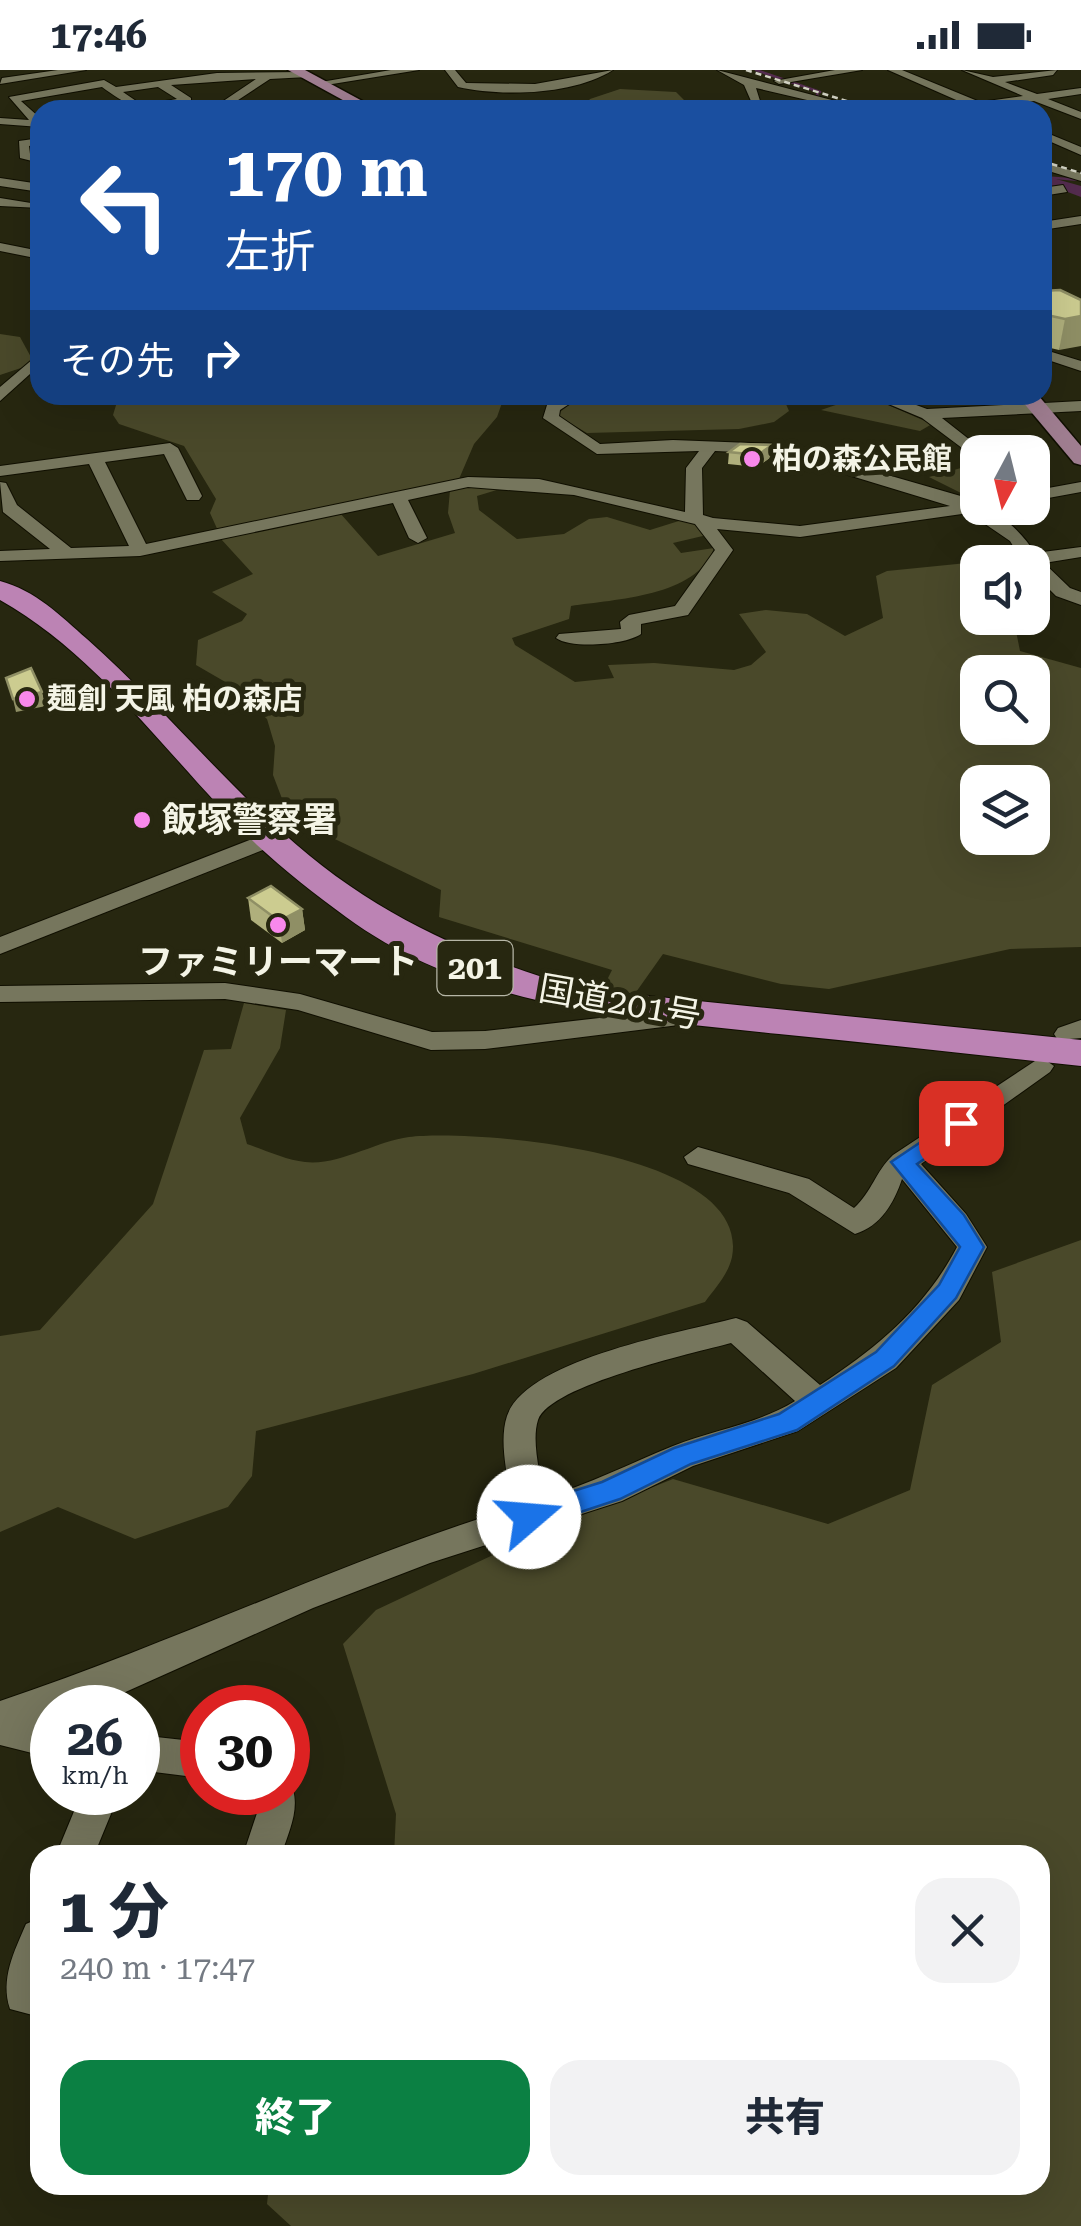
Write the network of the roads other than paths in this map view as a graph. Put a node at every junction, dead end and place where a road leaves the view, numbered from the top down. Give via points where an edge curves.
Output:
1 (81, 70) edge
2 (414, 70) edge
3 (450, 70) edge
4 (560, 70) edge
5 (608, 70) edge
6 (722, 70) edge
7 (856, 70) edge
8 (893, 70) edge
9 (1051, 71) edge
10 (118, 73) dead end
11 (196, 74) edge
12 (380, 74) junction
13 (310, 75) edge
14 (966, 75) edge
15 (266, 77) junction
16 (586, 78) junction
17 (988, 78) junction
18 (422, 82) dead end
19 (946, 82) dead end
20 (1081, 82) edge
21 (159, 83) junction
22 (749, 83) junction
23 (928, 84) junction
24 (555, 86) junction
25 (5, 87) edge
26 (114, 90) junction
27 (453, 91) junction
28 (1081, 91) edge
29 (60, 93) junction
30 (1034, 98) junction
31 (69, 100) edge
32 (128, 100) edge
33 (187, 100) edge
34 (231, 100) edge
35 (354, 100) edge
36 (468, 100) edge
37 (548, 100) dead end
38 (757, 100) edge
39 (831, 100) edge
40 (965, 100) edge
41 (1024, 100) edge
42 (1038, 100) edge
43 (1052, 106) edge
44 (30, 113) edge
45 (1081, 120) edge
46 (0, 122) edge
47 (30, 124) edge
48 (1052, 129) edge
49 (1052, 137) edge
50 (30, 142) edge
51 (1081, 151) edge
52 (30, 157) edge
53 (1052, 168) edge
54 (1081, 177) edge
55 (0, 182) edge
56 (30, 186) edge
57 (1052, 192) edge
58 (1063, 194) dead end
59 (0, 202) edge
60 (30, 207) edge
61 (1081, 220) edge
62 (1052, 225) edge
63 (1052, 226) edge
64 (1081, 237) edge
65 (0, 248) edge
66 (30, 253) edge
67 (1052, 356) edge
68 (1081, 366) edge
69 (30, 368) edge
70 (0, 396) edge
71 (1052, 404) edge
72 (558, 405) edge
73 (901, 405) edge
74 (1005, 405) edge
75 (1035, 405) edge
76 (1081, 406) edge
77 (925, 414) junction
78 (960, 441) edge
79 (711, 446) junction
80 (96, 458) junction
81 (1081, 459) edge
82 (587, 469) junction
83 (0, 471) edge
84 (0, 487) edge
85 (1081, 488) edge
86 (1050, 493) edge
87 (193, 496) dead end
88 (399, 498) junction
89 (960, 502) edge
90 (960, 509) edge
91 (698, 519) junction
92 (999, 525) edge
93 (745, 530) junction
94 (418, 538) dead end
95 (1021, 545) edge
96 (724, 550) junction
97 (140, 551) junction
98 (1081, 552) edge
99 (0, 556) edge
100 (70, 556) junction
101 (1050, 556) edge
102 (1050, 579) edge
103 (0, 589) edge
104 (1081, 598) edge
105 (566, 638) dead end
106 (270, 839) junction
107 (0, 946) edge
108 (0, 994) edge
109 (687, 1016) junction
110 (1076, 1038) edge
111 (1042, 1066) dead end
112 (698, 1157) dead end
113 (902, 1162) junction
114 (818, 1402) junction
115 (529, 1517) junction
116 (0, 1718) edge
117 (0, 1728) edge
118 (30, 1736) edge
119 (92, 1815) edge
120 (276, 1815) edge
121 (79, 1845) edge
122 (265, 1845) edge
123 (30, 1966) edge
124 (30, 1995) edge

1 - 25 street
2 - 12 street
3 - 27 street
4 - 16 street
5 - 16 street
6 - 22 street
7 - 22 street
8 - 23 street
9 - 17 street
9 - 20 street
10 - 25 street
11 - 15 street
11 - 21 street
12 - 13 street
12 - 18 street
13 - 15 street
13 - 35 main road
14 - 17 street
15 - 34 street
16 - 24 street
17 - 30 street
19 - 23 street
21 - 26 street
21 - 33 street
22 - 38 street
22 - 39 street
23 - 40 street
24 - 27 street
24 - 37 street
25 - 29 street
25 - 44 street
26 - 29 street via 104,83
26 - 32 street
27 - 36 street
28 - 30 street
29 - 31 street
30 - 41 street
30 - 42 street
43 - 45 street
45 - 48 street
46 - 47 street
49 - 51 street
50 - 52 street via 22,143
53 - 54 street
55 - 56 street
57 - 58 street
59 - 60 street
61 - 62 street
63 - 64 street
65 - 66 street
67 - 68 street
69 - 70 street
71 - 76 street
72 - 82 street via 552,418
73 - 77 street
74 - 77 street
75 - 81 main road
77 - 78 street
79 - 82 street
79 - 89 street via 799,452
79 - 91 street via 694,468
80 - 83 street
80 - 87 street via 170,448
80 - 97 street
82 - 88 street via 468,482
82 - 91 street
84 - 100 street via 9,508
85 - 86 street
88 - 94 street
88 - 97 street
90 - 93 street
91 - 93 street
91 - 96 street
92 - 95 street
93 - 96 street
96 - 105 street via 681,612 636,619 631,634
97 - 100 street
98 - 101 street
99 - 100 street
102 - 104 street
103 - 106 highway, 国道201号 / 201 via 38,610 134,696
106 - 107 street
106 - 109 highway, 国道201号 / 201 via 360,911 417,944 579,1001
108 - 109 street via 226,991 300,1002 431,1041
109 - 110 highway, 国道201号 / 201
111 - 113 street
112 - 113 street via 799,1186 855,1223 882,1199 888,1175
113 - 114 street via 972,1247 948,1292 885,1359
114 - 115 street via 788,1422
114 - 115 street via 736,1330 598,1367 531,1400 523,1417
115 - 116 street via 301,1597 121,1677
117 - 118 street
119 - 121 street
120 - 122 street
123 - 124 street via 24,1994

